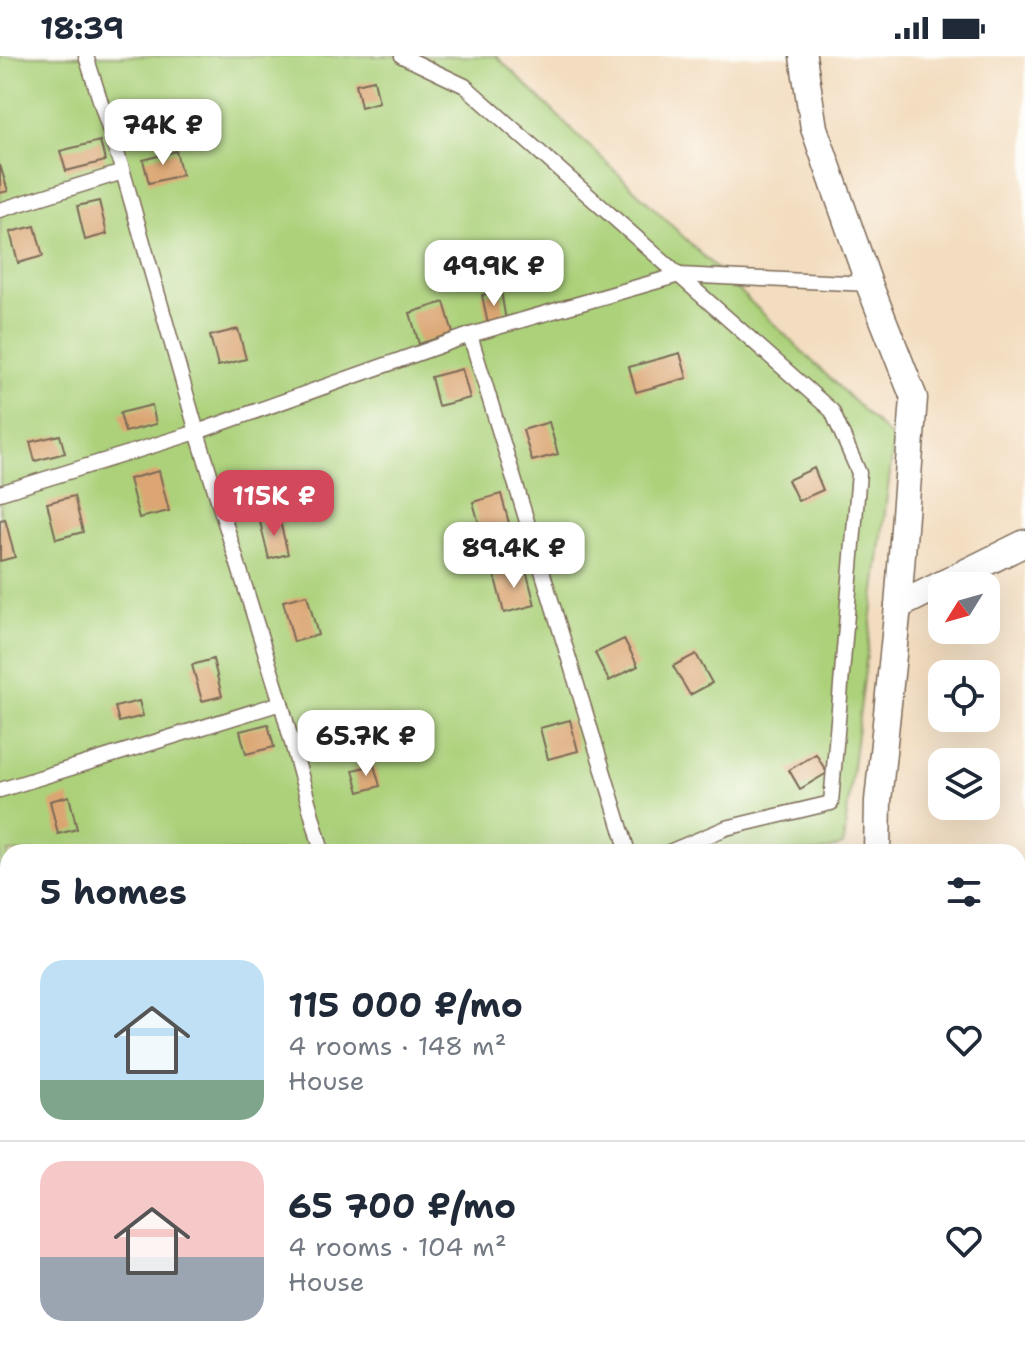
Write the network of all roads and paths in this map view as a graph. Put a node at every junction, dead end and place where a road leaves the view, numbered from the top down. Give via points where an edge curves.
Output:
1 (86, 56) edge
2 (402, 56) edge
3 (803, 56) edge
4 (123, 172) junction
5 (0, 210) edge
6 (679, 275) junction
7 (869, 284) junction
8 (470, 335) junction
9 (197, 432) junction
10 (0, 493) edge
11 (1025, 543) edge
12 (898, 606) junction
13 (281, 703) junction
14 (0, 790) edge
15 (320, 844) edge
16 (626, 844) edge
17 (688, 844) edge
18 (877, 844) edge

1 - 4 lane
2 - 6 lane via 465,86
3 - 7 street via 814,128
4 - 5 lane
4 - 9 lane
6 - 7 lane
6 - 8 lane
6 - 17 lane via 832,411 859,473 831,803 726,828
7 - 12 street via 914,398
8 - 9 lane
8 - 16 lane
9 - 10 lane
9 - 13 lane
11 - 12 street
12 - 18 street
13 - 14 lane
13 - 15 lane

